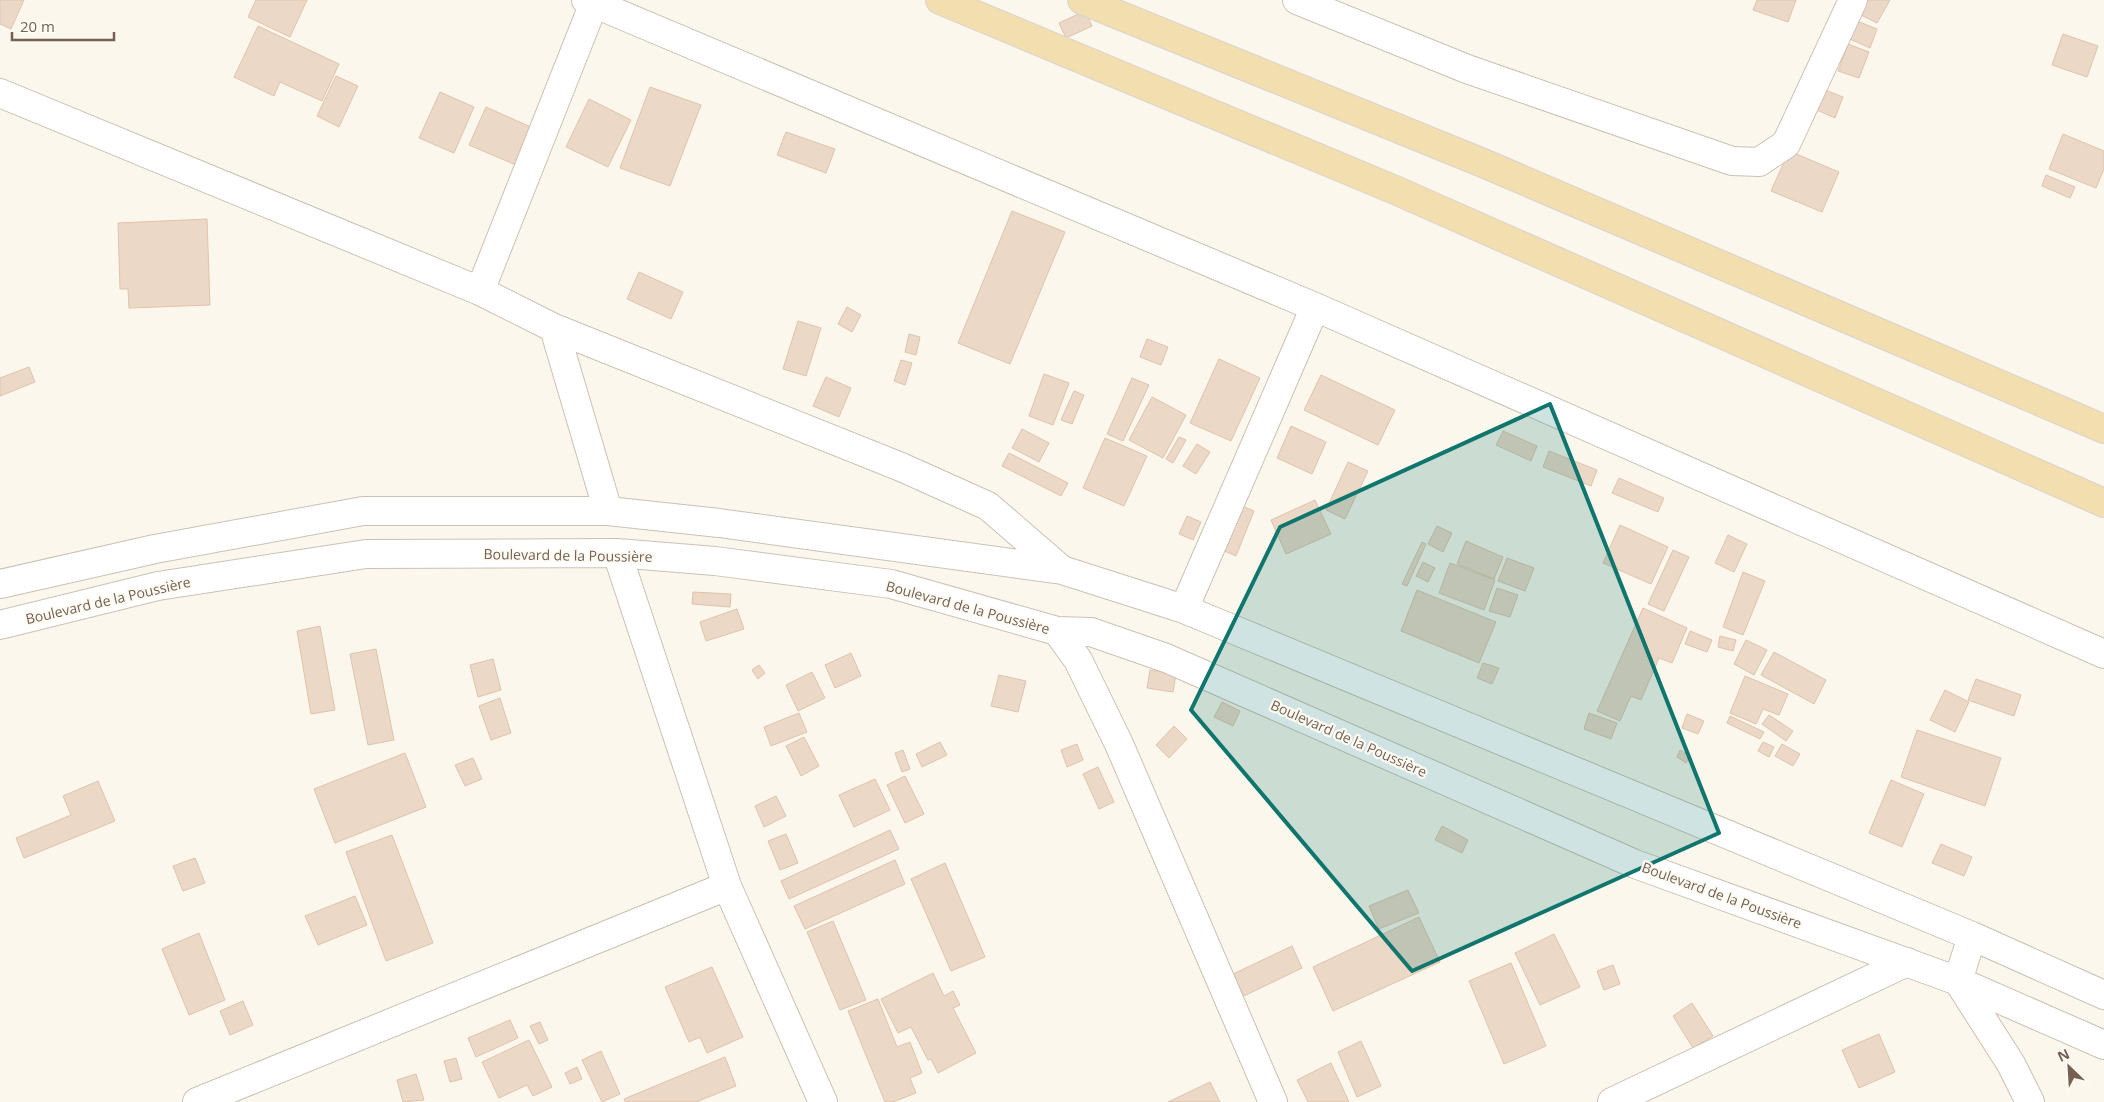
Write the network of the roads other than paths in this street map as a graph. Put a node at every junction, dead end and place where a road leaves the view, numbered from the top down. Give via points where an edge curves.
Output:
1 (940, 0) edge
2 (1082, 0) edge
3 (1297, 0) edge
4 (1853, 0) edge
5 (590, 2) edge
6 (0, 93) edge
7 (480, 291) junction
8 (1314, 307) junction
9 (554, 328) junction
10 (2104, 429) edge
11 (2104, 502) edge
12 (608, 511) junction
13 (617, 553) junction
14 (1062, 570) junction
15 (0, 584) edge
16 (1184, 609) junction
17 (0, 625) edge
18 (1057, 631) junction
19 (2104, 654) edge
20 (727, 886) junction
21 (1972, 936) junction
22 (1907, 962) junction
23 (1958, 981) junction
24 (2104, 995) edge
25 (2104, 1045) edge
26 (197, 1102) edge
27 (823, 1102) edge
28 (1272, 1102) edge
29 (1612, 1102) edge
30 (2030, 1102) edge

1 - 11 main road via 1404,194
2 - 10 main road via 1483,163
3 - 4 street via 1476,72 1732,161 1759,162 1786,144
5 - 7 street
5 - 8 street
6 - 7 street
7 - 9 street
8 - 16 street
8 - 19 street
9 - 12 street
9 - 14 street via 901,467 988,506
12 - 14 street
12 - 15 street via 364,511 155,549
13 - 17 street, Boulevard de la Poussière via 366,554 158,586
13 - 18 street, Boulevard de la Poussière via 715,561 891,584
13 - 20 street
14 - 16 street
16 - 21 street
18 - 22 street, Boulevard de la Poussière via 1091,632 1166,658 1635,864
18 - 28 street via 1078,660 1119,744
20 - 26 street
20 - 27 street
21 - 23 street
21 - 24 street
22 - 23 street, Boulevard de la Poussière
22 - 29 street
23 - 25 street, Boulevard de la Poussière
23 - 30 street via 2011,1064

